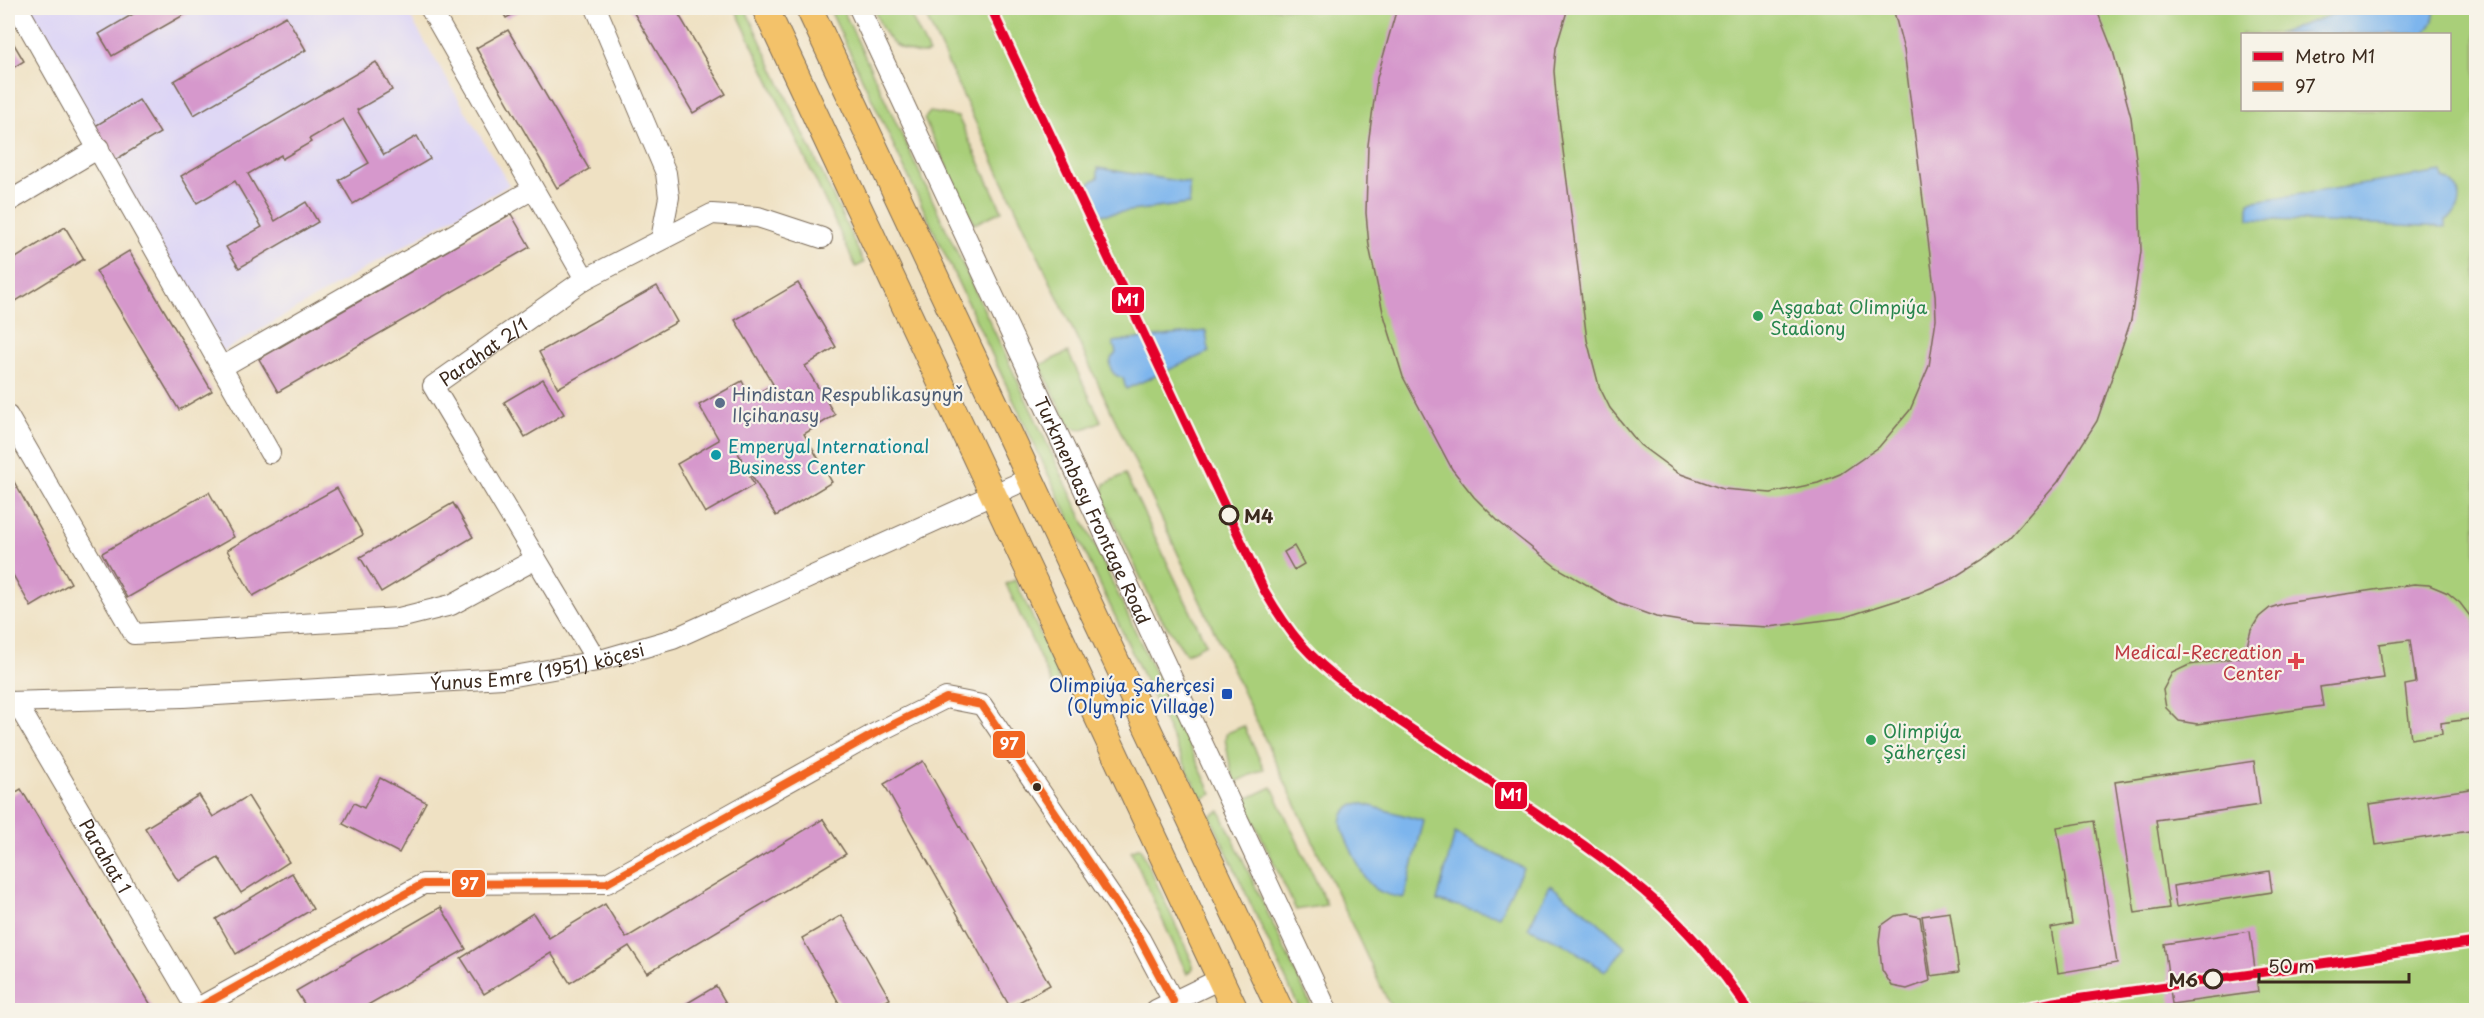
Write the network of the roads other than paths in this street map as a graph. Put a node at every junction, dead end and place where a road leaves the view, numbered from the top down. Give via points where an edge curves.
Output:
1 (18, 8) edge
2 (430, 8) edge
3 (596, 8) edge
4 (765, 8) edge
5 (809, 8) edge
6 (859, 8) edge
7 (99, 148) junction
8 (533, 189) junction
9 (8, 202) edge
10 (822, 238) dead end
11 (661, 239) junction
12 (585, 279) junction
13 (222, 367) junction
14 (8, 416) edge
15 (270, 453) dead end
16 (1030, 478) junction
17 (993, 494) junction
18 (536, 559) junction
19 (597, 661) junction
20 (12, 702) edge
21 (1220, 979) junction
22 (1164, 1006) edge
23 (197, 1010) edge
24 (1235, 1011) edge
25 (1280, 1011) edge
26 (1328, 1011) edge

1 - 7 street
2 - 8 street
3 - 11 street via 666,173 669,198
4 - 17 main road
5 - 16 main road
6 - 26 street, Turkmenbasy Frontage Road
7 - 9 street
7 - 13 street
8 - 12 street
8 - 13 street
10 - 11 street, Parahat 2/1 via 758,217 712,214
11 - 12 street, Parahat 2/1
12 - 18 street, Parahat 2/1 via 434,386
13 - 15 street
14 - 18 street via 134,634 399,618 452,604
16 - 17 street, Ýunus Emre (1951) köçesi
16 - 25 main road
17 - 19 street, Ýunus Emre (1951) köçesi via 673,639
17 - 21 main road
18 - 19 street, Parahat 2/1
19 - 20 street, Ýunus Emre (1951) köçesi via 502,678 183,697
20 - 23 street, Parahat 1
21 - 22 street, Parahat 1
21 - 24 main road
22 - 23 street, Parahat 1 via 1140,939 982,705 946,698 607,883 423,884

